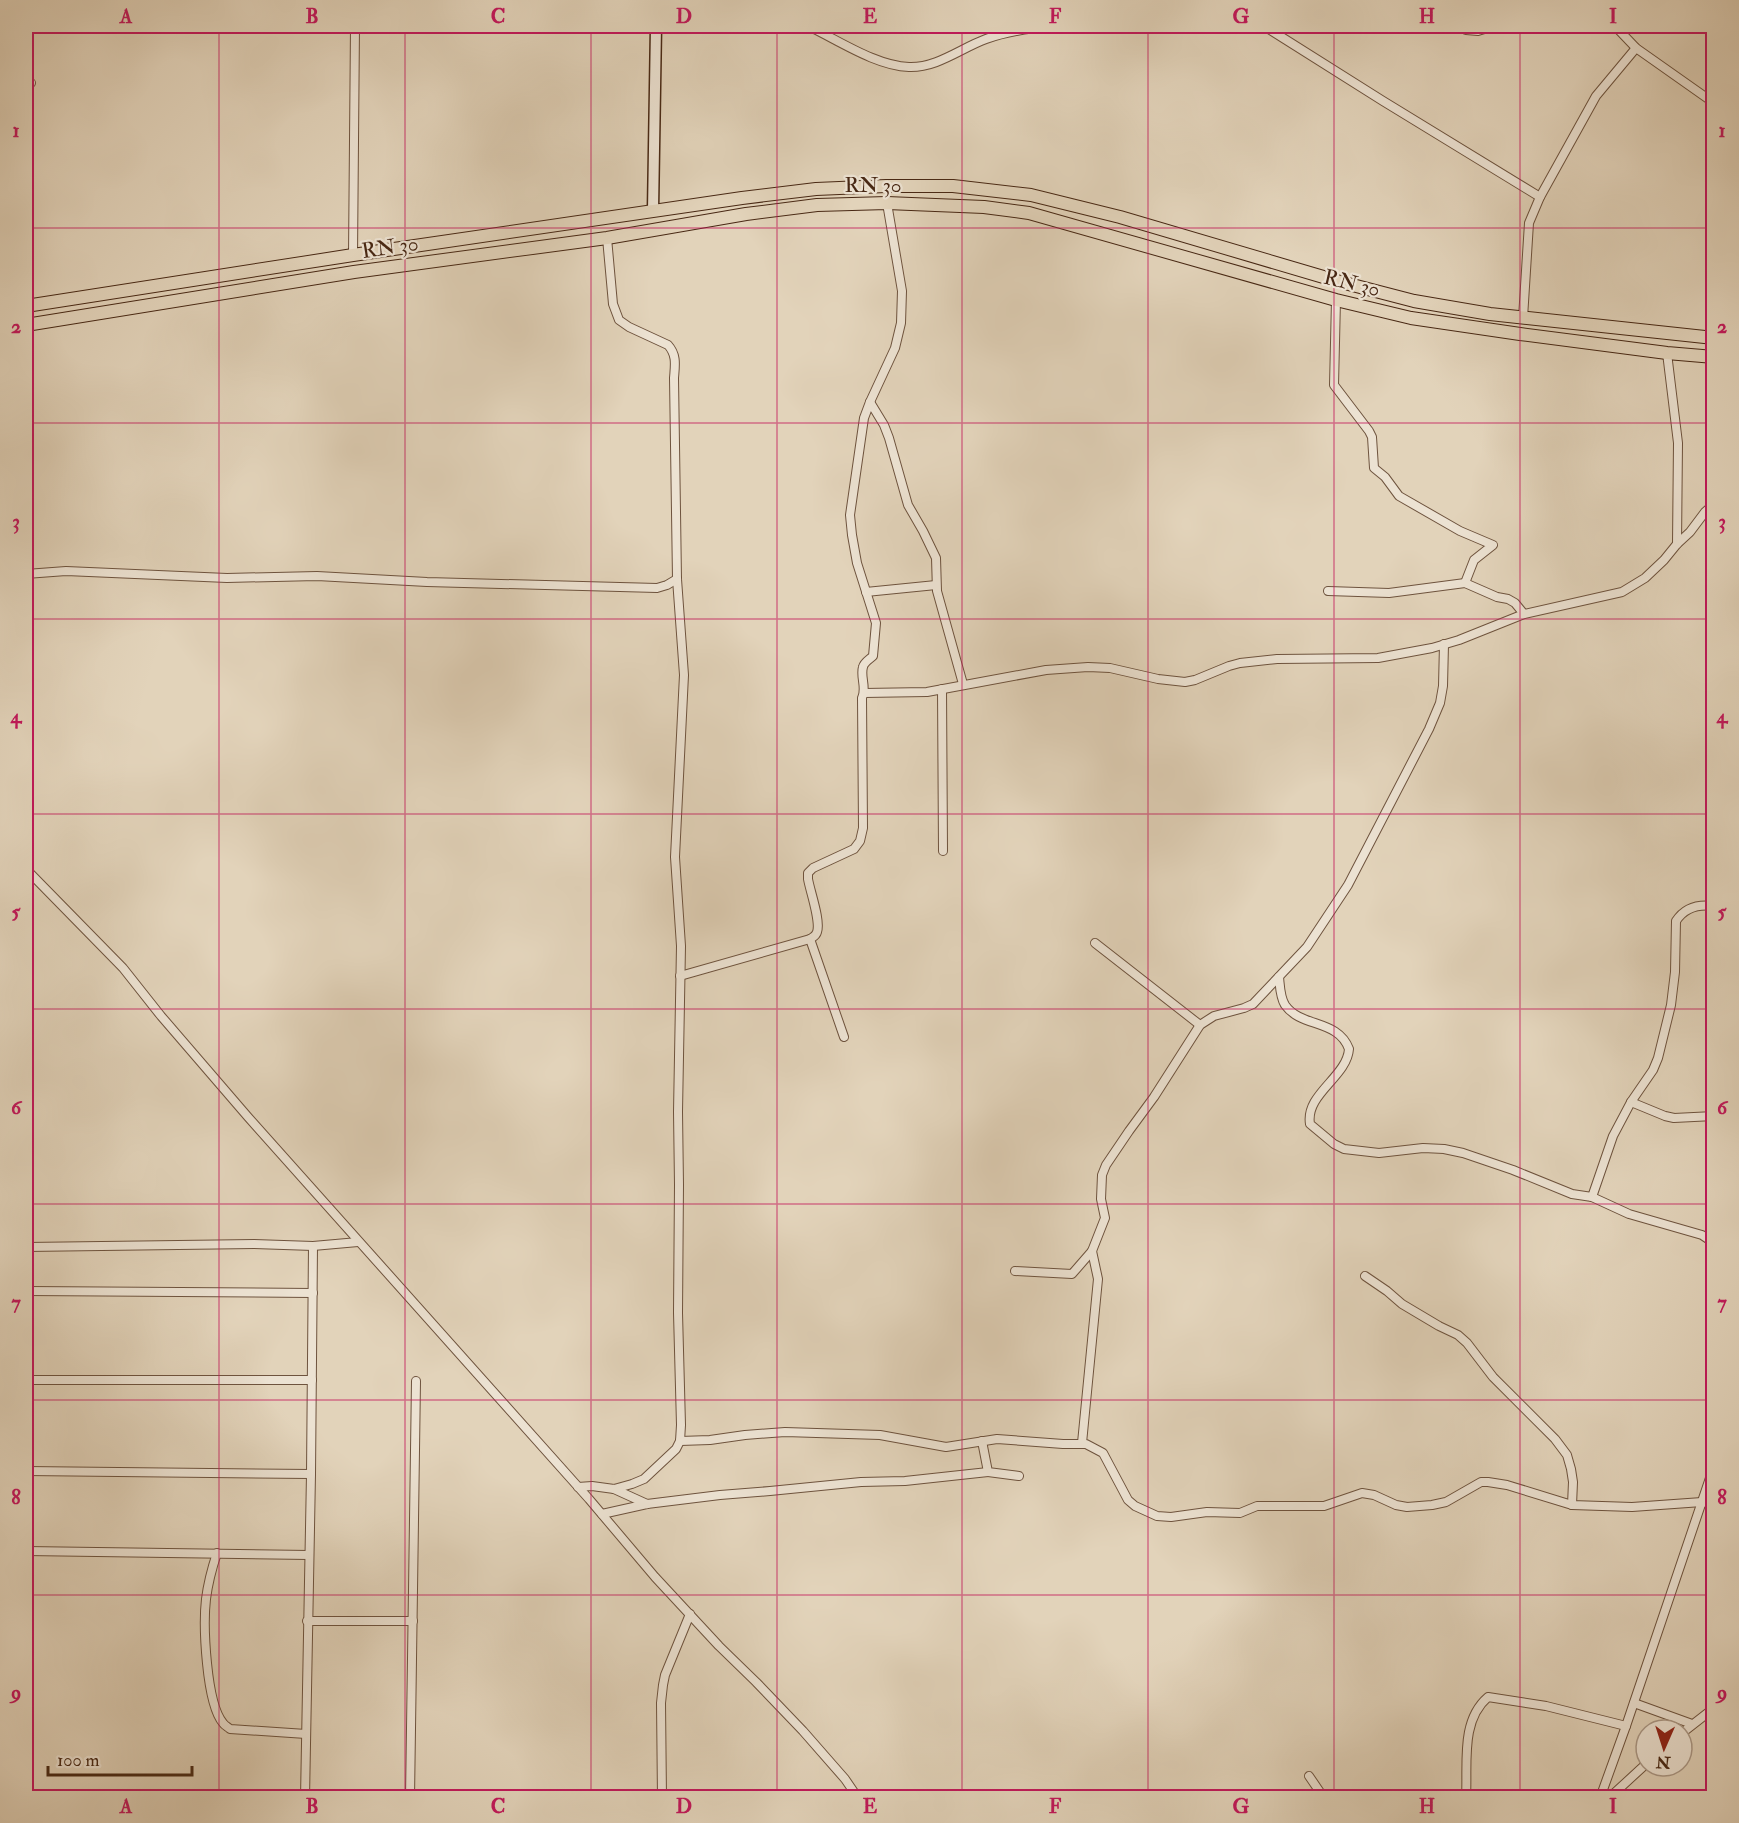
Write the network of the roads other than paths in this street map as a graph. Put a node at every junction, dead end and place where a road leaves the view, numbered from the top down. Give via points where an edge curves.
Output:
1 (355, 26) edge
2 (656, 26) edge
3 (808, 26) edge
4 (1054, 26) edge
5 (1264, 26) edge
6 (1464, 26) edge
7 (1494, 26) edge
8 (1615, 26) edge
9 (1636, 48) junction
10 (1713, 103) edge
11 (1540, 196) junction
12 (887, 203) junction
13 (653, 210) junction
14 (607, 238) junction
15 (353, 255) junction
16 (1336, 300) junction
17 (26, 306) edge
18 (1523, 318) junction
19 (26, 325) edge
20 (1713, 338) edge
21 (1667, 353) junction
22 (1713, 357) edge
23 (870, 402) junction
24 (1713, 504) edge
25 (1677, 544) junction
26 (26, 574) edge
27 (677, 579) junction
28 (1465, 583) junction
29 (936, 585) junction
30 (1328, 591) dead end
31 (866, 592) junction
32 (1524, 614) junction
33 (1444, 644) junction
34 (963, 684) junction
35 (942, 689) junction
36 (864, 693) junction
37 (943, 851) dead end
38 (26, 869) edge
39 (1713, 906) edge
40 (810, 939) junction
41 (1095, 943) dead end
42 (680, 975) junction
43 (1279, 977) junction
44 (1200, 1025) junction
45 (844, 1037) dead end
46 (1631, 1102) junction
47 (1713, 1116) edge
48 (1592, 1197) junction
49 (358, 1242) junction
50 (1713, 1243) edge
51 (313, 1246) junction
52 (26, 1247) edge
53 (1092, 1251) junction
54 (1015, 1271) dead end
55 (1365, 1276) dead end
56 (26, 1292) edge
57 (312, 1293) junction
58 (26, 1380) edge
59 (312, 1380) junction
60 (416, 1381) dead end
61 (680, 1441) junction
62 (982, 1441) junction
63 (1082, 1443) junction
64 (1713, 1466) edge
65 (26, 1471) edge
66 (988, 1472) junction
67 (311, 1474) junction
68 (1019, 1476) dead end
69 (578, 1487) junction
70 (614, 1489) junction
71 (1702, 1502) junction
72 (646, 1504) junction
73 (1713, 1504) edge
74 (1572, 1505) junction
75 (602, 1514) junction
76 (26, 1551) edge
77 (217, 1553) junction
78 (309, 1555) junction
79 (690, 1614) junction
80 (307, 1621) junction
81 (413, 1621) junction
82 (1634, 1703) junction
83 (1713, 1708) edge
84 (1675, 1718) edge
85 (1694, 1722) edge
86 (1626, 1726) junction
87 (306, 1734) junction
88 (1634, 1775) edge
89 (1309, 1776) dead end
90 (305, 1797) edge
91 (410, 1797) edge
92 (662, 1797) edge
93 (858, 1797) edge
94 (1324, 1797) edge
95 (1466, 1797) edge
96 (1600, 1797) edge
97 (1609, 1797) edge

1 - 15 street
2 - 13 street
3 - 4 street via 888,64 908,67 933,63 1016,30
5 - 11 street
6 - 7 street via 1472,31
8 - 9 street
9 - 10 street
9 - 11 street via 1596,96
11 - 18 street via 1528,223
12 - 14 main road, RN 30 / RN 30 via 817,205
12 - 16 main road, RN 30 / RN 30 via 1029,213
12 - 23 street via 902,291 901,323 895,348
13 - 15 main road, RN 30
13 - 18 main road, RN 30 via 816,189 986,189 1031,195 1120,217 1414,301
14 - 19 main road, RN 30 / RN 30 via 354,272
14 - 27 street via 612,304 619,320 668,345 676,359
15 - 17 main road, RN 30
16 - 21 main road, RN 30 / RN 30 via 1411,318
16 - 28 street via 1334,385 1372,437 1374,468 1399,495 1460,531 1493,545 1474,560
18 - 20 main road, RN 30
21 - 22 main road, RN 30 / RN 30
21 - 25 street via 1678,443
23 - 29 street via 889,438 908,505 933,550
23 - 31 street via 864,418 850,515 856,563
24 - 25 street
25 - 32 street via 1645,578 1622,592
26 - 27 street via 66,571 227,578 317,576 657,588
27 - 42 street via 684,675 675,857
28 - 30 street via 1389,593
28 - 32 street via 1508,599
29 - 31 street
29 - 34 street
31 - 36 street via 876,628 873,656 863,666
32 - 33 street
33 - 34 street via 1378,658 1240,663 1185,682 1088,667
33 - 43 street via 1443,686 1429,729 1348,885 1307,946
34 - 35 street
35 - 36 street
35 - 37 street
36 - 40 street via 864,828 854,849 808,873 818,923 817,932
38 - 49 street via 123,968
39 - 46 street via 1687,910 1676,921 1675,972 1661,1047 1653,1070
40 - 42 street
40 - 45 street
41 - 44 street
42 - 61 street
43 - 44 street via 1253,1004
43 - 48 street via 1285,1004 1301,1018 1339,1034 1349,1049 1347,1061 1312,1106 1309,1116 1310,1124 1334,1144 1379,1153 1444,1149 1514,1170 1572,1194
44 - 53 street via 1102,1175 1105,1218
46 - 47 street via 1674,1118
46 - 48 street via 1613,1136
48 - 50 street via 1629,1214 1702,1235
49 - 51 street
49 - 69 street
51 - 52 street
51 - 57 street
53 - 54 street via 1072,1274
53 - 63 street via 1098,1279
55 - 74 street via 1402,1304 1467,1342 1493,1377 1556,1439 1567,1455 1573,1482
56 - 57 street
57 - 59 street
58 - 59 street
59 - 67 street
60 - 81 street
61 - 62 street via 785,1432 880,1435 946,1447
61 - 70 street via 644,1479
62 - 63 street
62 - 66 street
63 - 74 street via 1103,1453 1128,1500 1146,1512 1164,1516 1240,1513 1257,1506 1324,1506 1362,1493 1407,1507 1432,1505 1446,1502 1481,1482 1507,1485
64 - 71 street
65 - 67 street
66 - 68 street
66 - 72 street
67 - 78 street
69 - 70 street
69 - 75 street
70 - 72 street
71 - 73 street
71 - 74 street via 1632,1507
71 - 82 street
72 - 75 street
75 - 79 street
76 - 77 street
77 - 78 street
77 - 87 street via 210,1575 204,1630 215,1709 230,1729
78 - 80 street
79 - 92 street via 663,1685
79 - 93 street via 803,1731
80 - 81 street
80 - 87 street
81 - 91 street
82 - 84 street
82 - 86 street
83 - 85 street
86 - 95 street via 1546,1706 1488,1697 1472,1718 1468,1734
86 - 96 street
87 - 90 street
88 - 97 street
89 - 94 street

